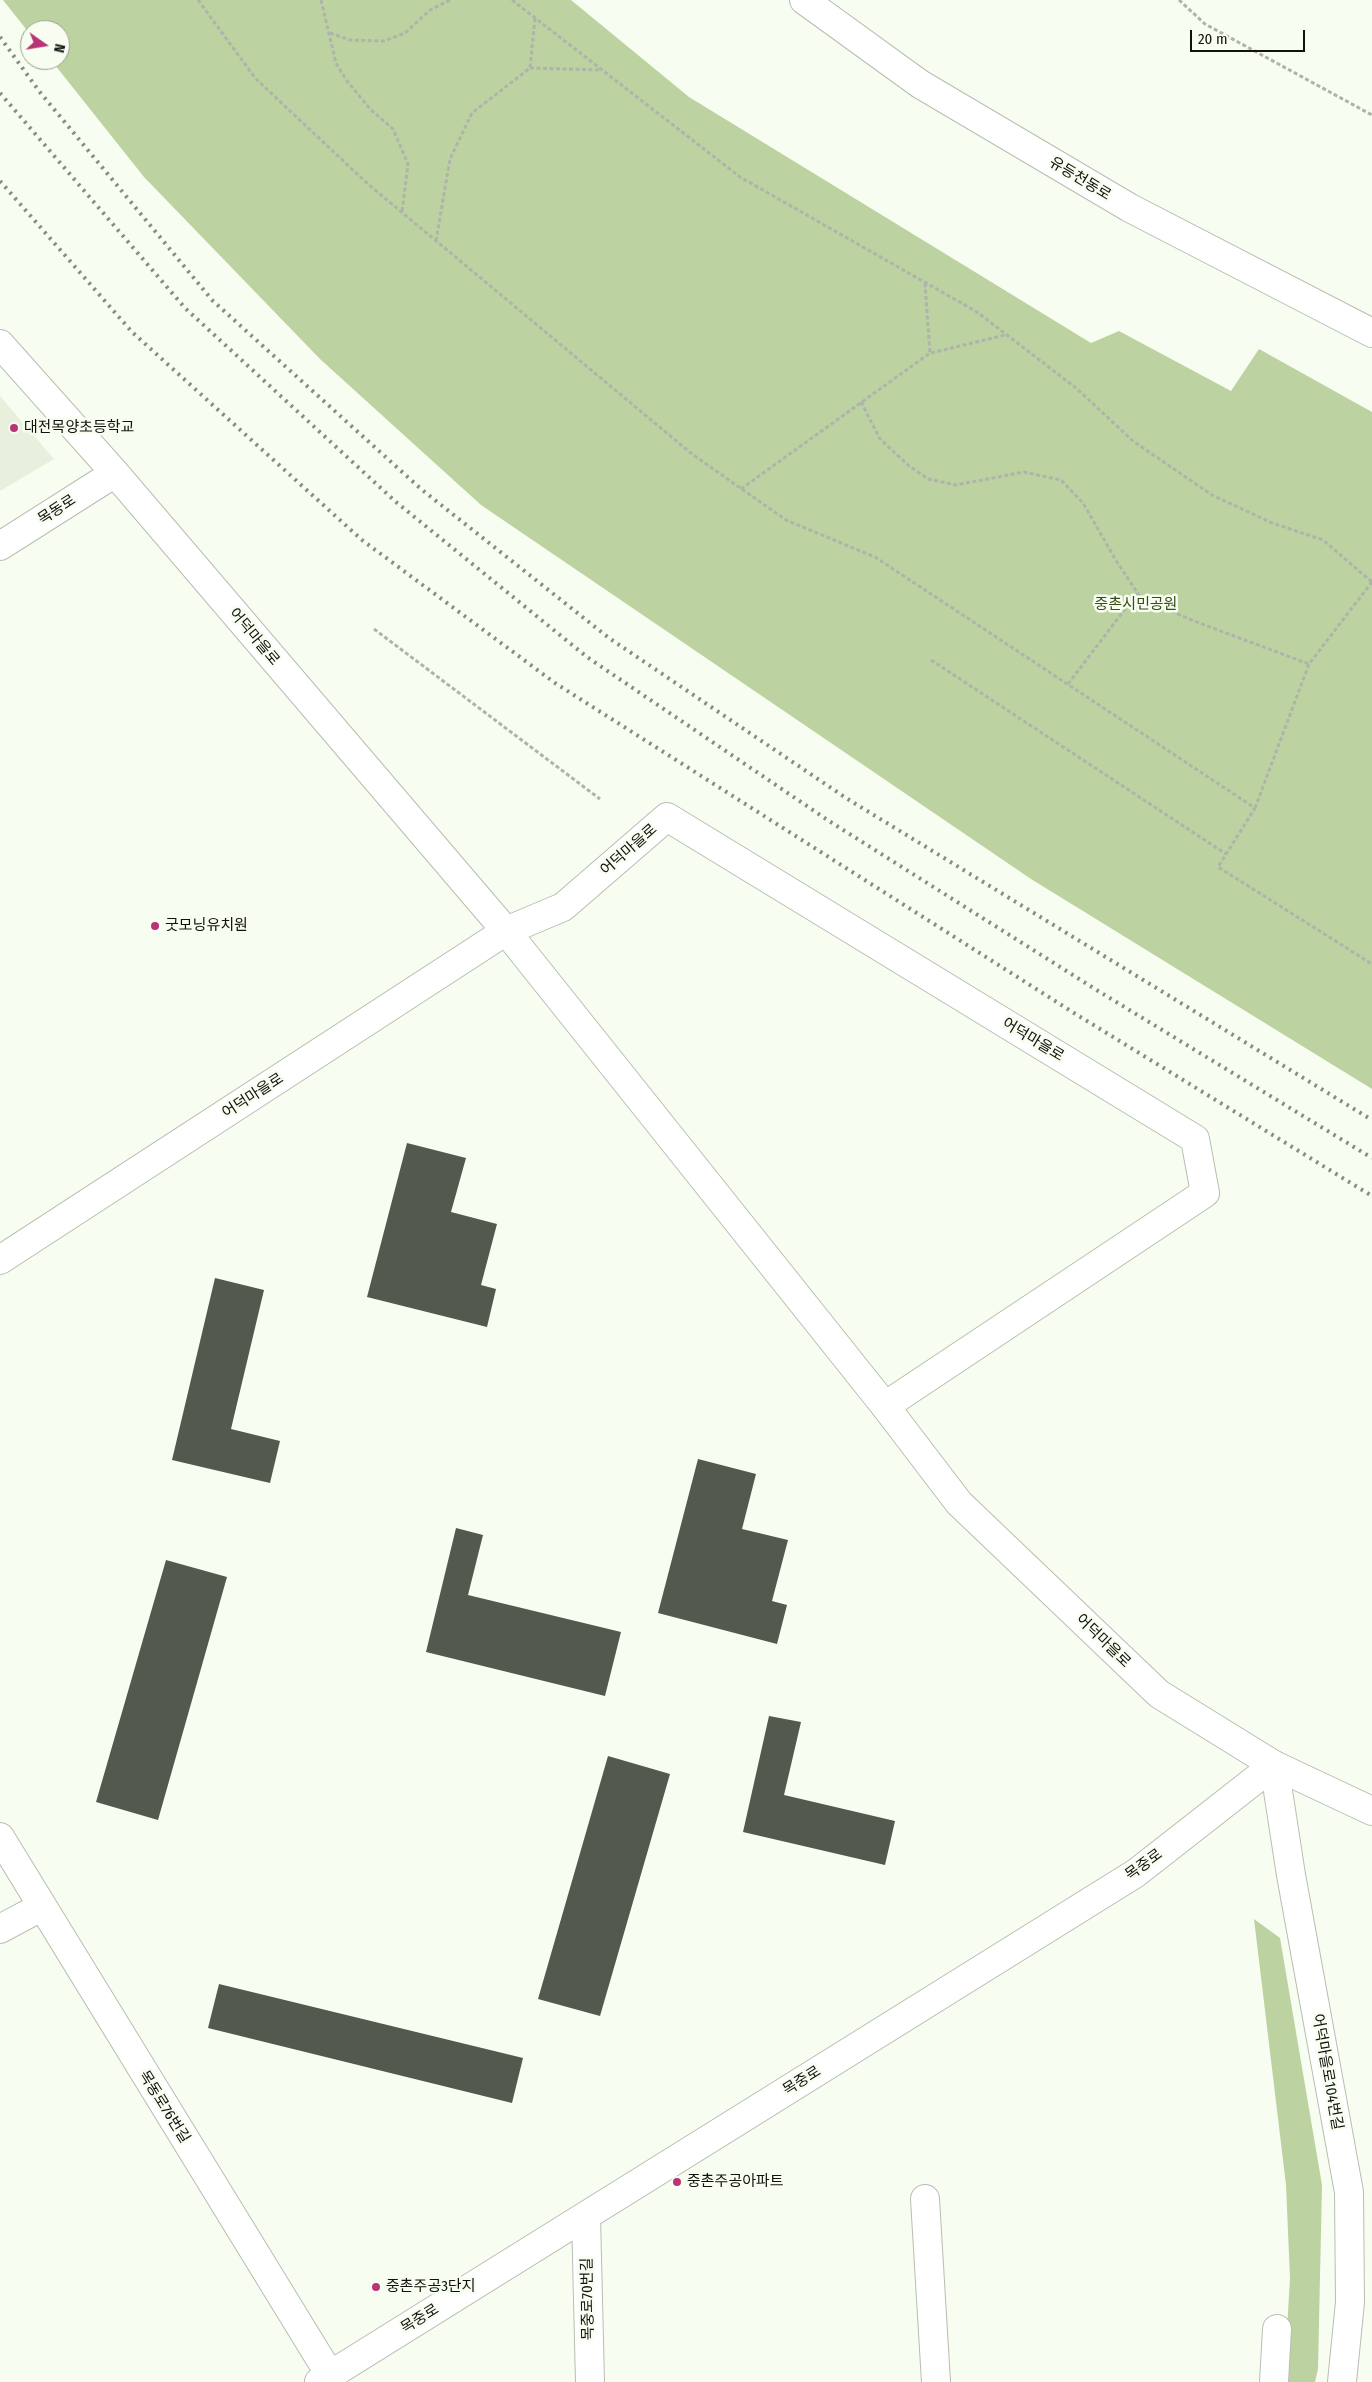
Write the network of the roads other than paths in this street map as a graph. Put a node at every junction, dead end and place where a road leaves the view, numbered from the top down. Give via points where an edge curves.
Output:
1 (804, 0) edge
2 (1372, 333) edge
3 (0, 344) edge
4 (115, 473) junction
5 (0, 546) edge
6 (506, 932) junction
7 (0, 1260) edge
8 (885, 1406) junction
9 (1274, 1765) junction
10 (1372, 1812) edge
11 (0, 1837) edge
12 (41, 1907) junction
13 (0, 1928) edge
14 (925, 2199) dead end
15 (586, 2216) junction
16 (1277, 2329) dead end
17 (324, 2379) edge
18 (590, 2382) edge
19 (936, 2382) edge
20 (1274, 2382) edge
21 (1342, 2382) edge

1 - 2 street, 유등천동로 via 920,84 1130,208
3 - 4 street, 어덕마을로
4 - 5 street, 목동로
4 - 6 street, 어덕마을로
6 - 7 street, 어덕마을로
6 - 8 street, 어덕마을로
6 - 8 street, 어덕마을로 via 563,907 667,817 1195,1139 1205,1194
8 - 9 street, 어덕마을로 via 959,1503 1159,1694
9 - 10 street, 어덕마을로
9 - 15 street, 목중로 via 1136,1873
9 - 21 street, 어덕마을로104번길 via 1349,2192 1350,2302
11 - 12 street, 목동로76번길
12 - 13 street
12 - 17 street, 목동로76번길
14 - 19 street
15 - 17 street, 목중로
15 - 18 street, 목중로70번길
16 - 20 street

